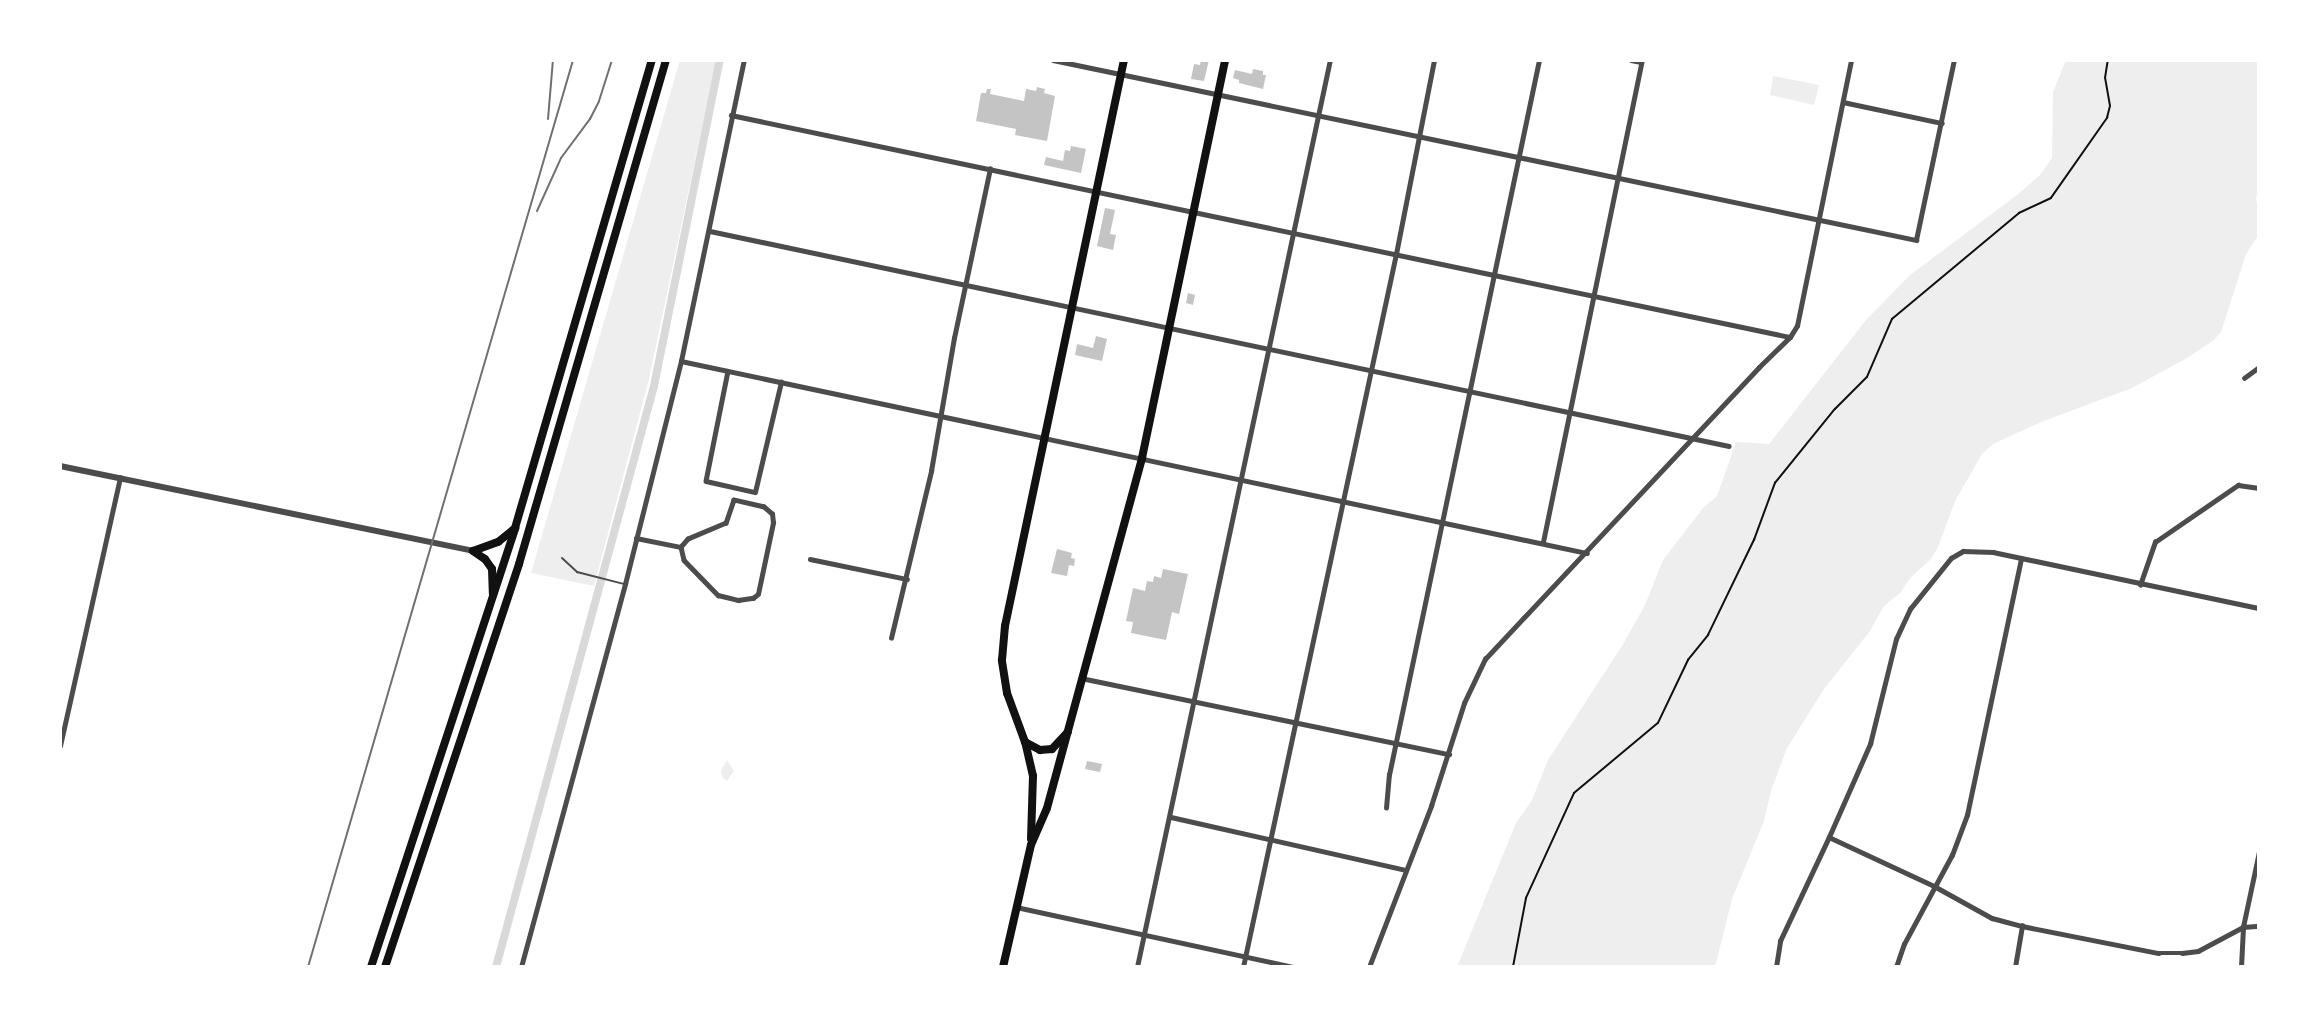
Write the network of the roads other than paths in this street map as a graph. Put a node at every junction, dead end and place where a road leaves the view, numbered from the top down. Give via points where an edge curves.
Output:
1 (652, 60) edge
2 (666, 60) edge
3 (744, 60) edge
4 (1053, 60) edge
5 (1124, 60) edge
6 (1225, 60) edge
7 (1330, 60) edge
8 (1434, 60) edge
9 (1539, 60) edge
10 (1631, 60) edge
11 (1851, 60) edge
12 (1954, 60) edge
13 (1642, 61) edge
14 (1121, 74) junction
15 (1219, 94) junction
16 (1843, 102) junction
17 (731, 115) junction
18 (1319, 116) junction
19 (1942, 123) junction
20 (1418, 137) junction
21 (1518, 157) junction
22 (990, 169) junction
23 (1617, 179) junction
24 (1096, 191) junction
25 (1194, 212) junction
26 (1819, 220) junction
27 (710, 231) junction
28 (1294, 233) junction
29 (1396, 255) junction
30 (1494, 275) junction
31 (966, 285) junction
32 (1592, 296) junction
33 (1073, 308) junction
34 (1171, 328) junction
35 (1790, 338) junction
36 (1270, 349) junction
37 (681, 361) junction
38 (2259, 368) edge
39 (728, 371) junction
40 (1371, 371) junction
41 (2244, 378) dead end
42 (781, 382) junction
43 (1470, 392) junction
44 (1568, 413) junction
45 (942, 416) junction
46 (1046, 438) junction
47 (1692, 439) junction
48 (1729, 446) dead end
49 (1142, 458) junction
50 (60, 466) edge
51 (120, 478) junction
52 (1242, 479) junction
53 (2259, 488) edge
54 (1344, 500) junction
55 (1443, 521) junction
56 (515, 528) junction
57 (636, 538) junction
58 (1544, 542) junction
59 (681, 547) junction
60 (473, 551) junction
61 (1587, 553) junction
62 (562, 558) dead end
63 (810, 559) dead end
64 (2021, 559) junction
65 (907, 579) junction
66 (625, 584) junction
67 (2140, 585) junction
68 (493, 600) junction
69 (2259, 608) edge
70 (891, 638) dead end
71 (1081, 678) junction
72 (1194, 702) junction
73 (60, 708) edge
74 (68, 710) junction
75 (1296, 723) junction
76 (1068, 731) junction
77 (1025, 742) junction
78 (1396, 743) junction
79 (60, 746) edge
80 (1449, 754) junction
81 (1386, 808) dead end
82 (1171, 817) junction
83 (1829, 837) junction
84 (1271, 840) junction
85 (1031, 845) junction
86 (2259, 852) edge
87 (1406, 870) junction
88 (1936, 887) junction
89 (1016, 907) junction
90 (2022, 926) junction
91 (2259, 926) edge
92 (2242, 927) junction
93 (1144, 934) junction
94 (1245, 957) junction
95 (371, 967) edge
96 (385, 967) edge
97 (521, 967) edge
98 (1003, 967) edge
99 (1137, 967) edge
100 (1243, 967) edge
101 (1294, 967) edge
102 (1369, 967) edge
103 (1776, 967) edge
104 (1896, 967) edge
105 (2015, 967) edge
106 (2241, 967) edge

1 - 56 main road
2 - 96 main road via 519,564
3 - 17 street
4 - 14 street
5 - 14 main road
6 - 15 main road
7 - 18 street
8 - 20 street
9 - 21 street
10 - 13 street
11 - 16 street
12 - 19 street
13 - 23 street
14 - 15 street
14 - 24 main road
15 - 18 street
15 - 25 main road
16 - 19 street
16 - 26 street
17 - 22 street
17 - 27 street
18 - 20 street
18 - 28 street
19 - 26 street via 1916,240
20 - 21 street
20 - 29 street
21 - 23 street
21 - 30 street
22 - 24 street
22 - 31 street
23 - 26 street
23 - 32 street
24 - 25 street
24 - 33 main road
25 - 28 street
25 - 34 main road
26 - 35 street via 1797,326
27 - 31 street
27 - 37 street
28 - 29 street
28 - 36 street
29 - 30 street
29 - 40 street
30 - 32 street
30 - 43 street
31 - 33 street
31 - 45 street
32 - 35 street
32 - 44 street
33 - 34 street
33 - 46 main road
34 - 36 street
34 - 49 main road
35 - 47 street
36 - 40 street
36 - 52 street
37 - 39 street
37 - 57 street
38 - 41 street
39 - 42 street
39 - 42 street via 706,481 755,492
40 - 43 street
40 - 54 street
42 - 45 street
43 - 44 street
43 - 55 street
44 - 47 street
44 - 58 street
45 - 46 street
45 - 65 street
46 - 49 street
46 - 77 main road via 1005,626 1002,660 1007,693
47 - 48 street
47 - 61 street
49 - 52 street
49 - 71 main road
50 - 51 street
51 - 60 street
51 - 74 street
52 - 54 street
52 - 72 street
53 - 67 street via 2238,485 2154,542
54 - 55 street
54 - 75 street
55 - 58 street
55 - 78 street
56 - 60 main road via 498,542
56 - 68 main road
57 - 59 street
57 - 66 street
58 - 61 street
59 - 59 street via 684,560 718,596 753,598 758,594 773,523 771,514 764,507 734,500 726,523 688,539
60 - 68 main road via 492,569
61 - 80 street via 1485,659 1464,703
62 - 66 lane via 577,572
63 - 65 street
64 - 67 street
64 - 83 street via 1993,552 1962,551 1951,558 1910,609 1896,639 1870,744
64 - 88 street via 1967,815
65 - 70 street
66 - 97 street
67 - 69 street
68 - 95 main road
71 - 72 street
71 - 76 main road
72 - 75 street
72 - 82 street
73 - 74 street
74 - 79 street
75 - 78 street
75 - 84 street
76 - 77 main road via 1052,749 1040,750
76 - 85 main road via 1047,808
77 - 85 main road via 1033,776
78 - 80 street
78 - 81 street
80 - 87 street
82 - 84 street
82 - 93 street
83 - 88 street
83 - 103 street via 1780,941
84 - 87 street
84 - 94 street
85 - 89 main road
86 - 92 street
87 - 102 street
88 - 90 street via 1992,918
88 - 104 street via 1904,944
89 - 93 street
89 - 98 main road
90 - 92 street via 2158,953 2198,951
90 - 105 street
91 - 92 street
92 - 106 street
93 - 94 street
93 - 99 street
94 - 100 street
94 - 101 street

